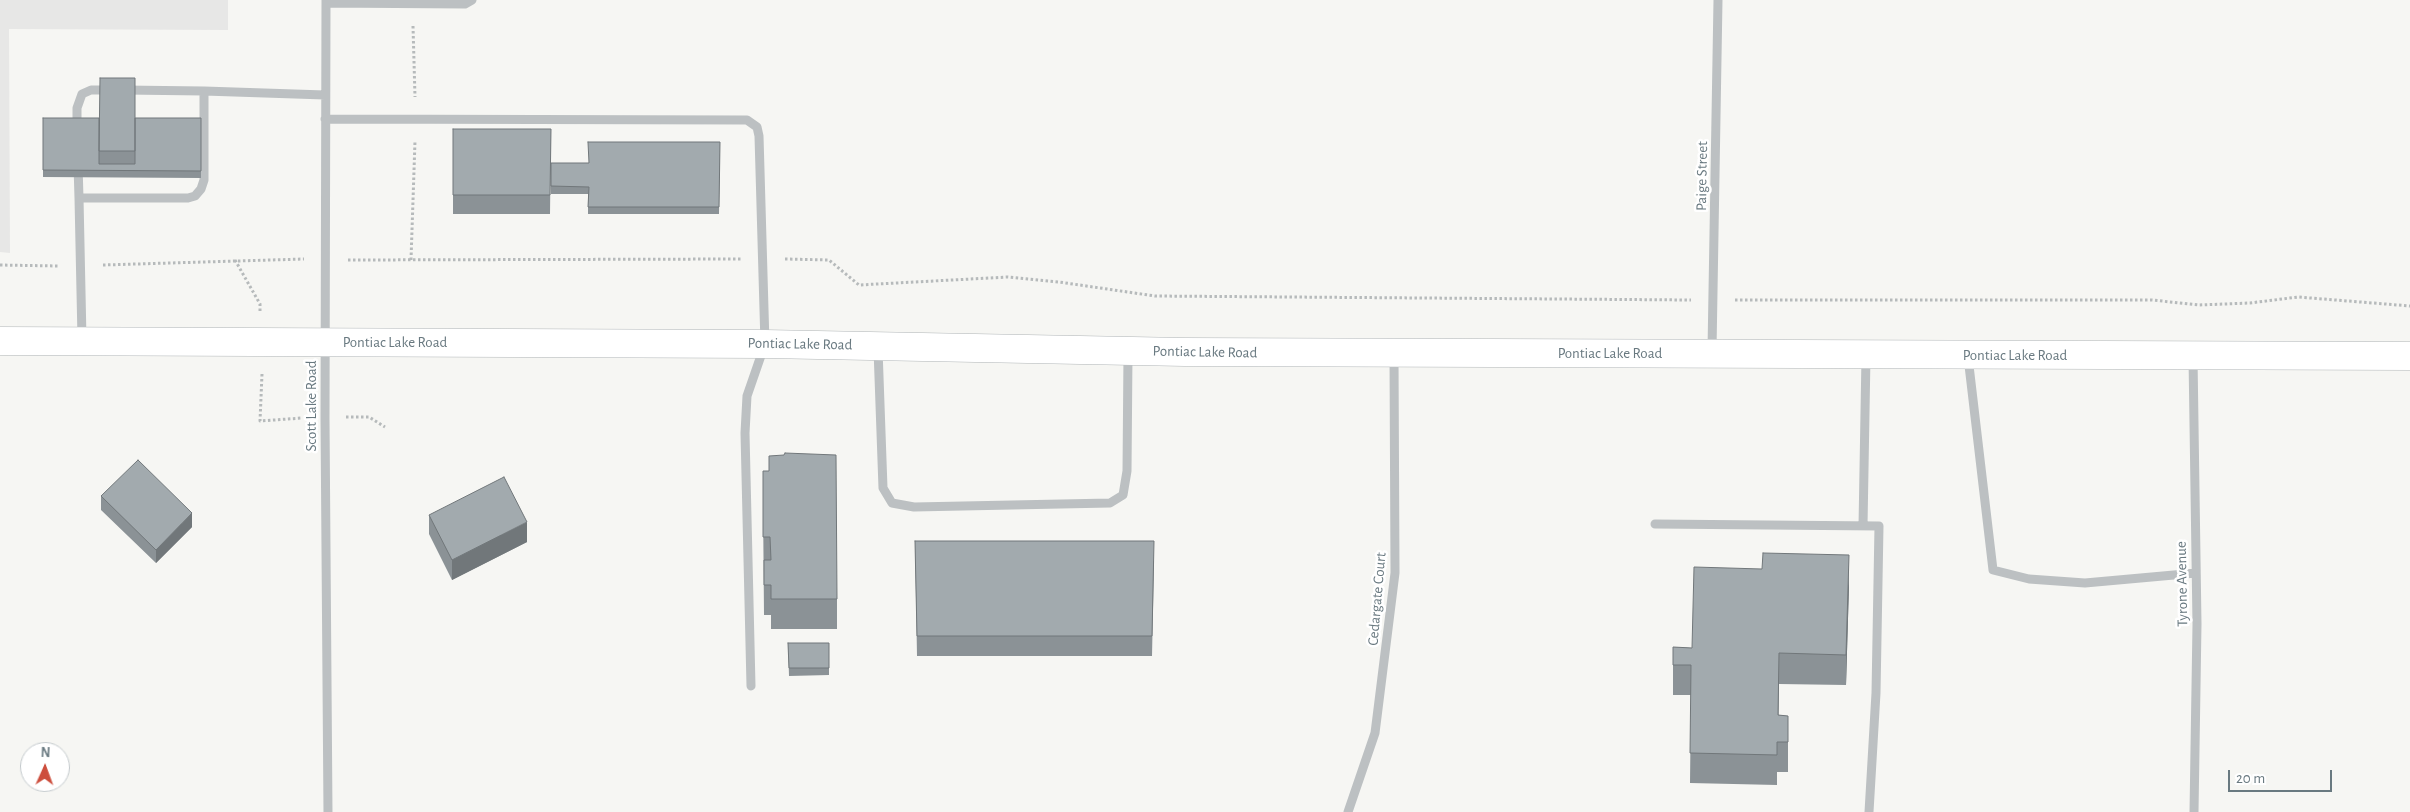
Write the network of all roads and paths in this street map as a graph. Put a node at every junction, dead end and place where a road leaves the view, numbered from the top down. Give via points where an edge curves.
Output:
1 (472, 0) edge
2 (1718, 0) edge
3 (326, 1) edge
4 (204, 92) junction
5 (326, 94) junction
6 (325, 119) junction
7 (79, 198) junction
8 (285, 259) dead end
9 (762, 259) junction
10 (368, 260) dead end
11 (0, 265) edge
12 (80, 266) junction
13 (1688, 300) dead end
14 (1734, 300) dead end
15 (2410, 306) edge
16 (0, 341) edge
17 (82, 342) junction
18 (325, 343) junction
19 (765, 344) junction
20 (878, 346) junction
21 (1128, 350) junction
22 (1394, 353) junction
23 (1712, 353) junction
24 (1866, 354) junction
25 (1967, 354) junction
26 (2193, 355) junction
27 (2410, 356) edge
28 (1655, 524) dead end
29 (1862, 526) junction
30 (2196, 573) junction
31 (751, 686) dead end
32 (328, 812) edge
33 (1348, 812) edge
34 (1869, 812) edge
35 (2194, 812) edge

1 - 3 street via 465,4
2 - 23 street, Paige Street
3 - 5 street, Scott Lake Road
4 - 5 street
4 - 7 street via 204,180 195,196
4 - 7 street via 91,90 82,94 78,100
5 - 6 street, Scott Lake Road
6 - 9 street via 747,120 756,127 759,136
6 - 18 street, Scott Lake Road
7 - 12 street
8 - 12 path
9 - 10 path
9 - 13 path via 829,260 859,284 1008,277 1155,296
9 - 19 street
11 - 12 path
12 - 17 street
14 - 15 path via 2152,300 2199,305 2298,297
16 - 17 main road, Pontiac Lake Road
17 - 18 main road, Pontiac Lake Road
18 - 19 main road, Pontiac Lake Road
18 - 32 street, Scott Lake Road
19 - 20 main road, Pontiac Lake Road
19 - 31 street via 747,396 745,433
20 - 21 main road, Pontiac Lake Road
20 - 21 street via 883,488 892,503 914,507 1110,503 1123,495 1127,471
21 - 22 main road, Pontiac Lake Road
22 - 23 main road, Pontiac Lake Road
22 - 33 street, Cedargate Court via 1396,573 1375,734
23 - 24 main road, Pontiac Lake Road
24 - 25 main road, Pontiac Lake Road
24 - 29 street
25 - 26 main road, Pontiac Lake Road
25 - 30 street via 1993,570 2029,579 2085,583
26 - 27 main road, Pontiac Lake Road
26 - 30 street, Tyrone Avenue
28 - 29 street
29 - 34 street via 1879,526 1876,693
30 - 35 street, Tyrone Avenue

